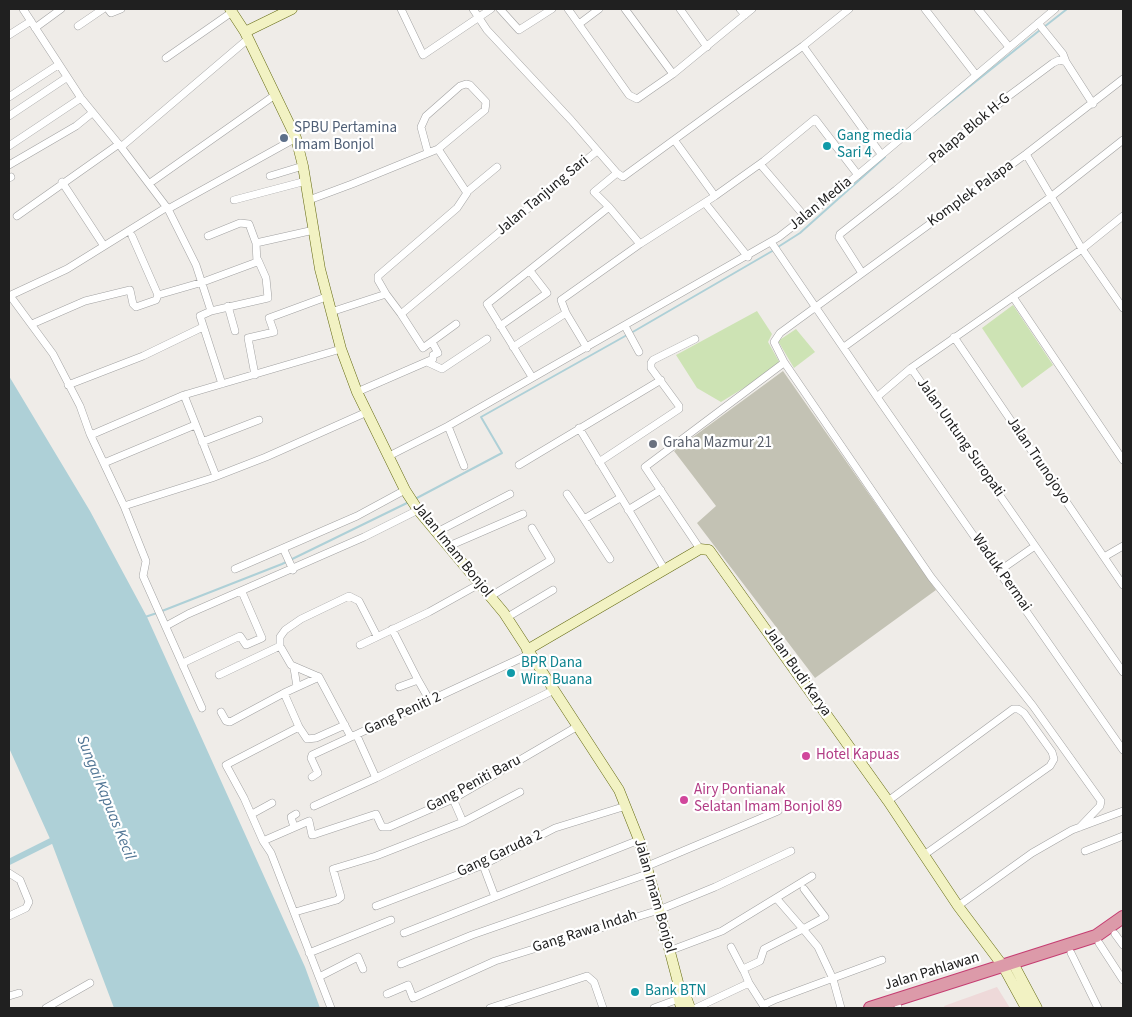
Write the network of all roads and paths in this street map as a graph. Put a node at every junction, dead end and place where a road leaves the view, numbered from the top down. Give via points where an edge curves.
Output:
1 (23, 9) edge
2 (61, 9) edge
3 (103, 9) edge
4 (108, 9) edge
5 (121, 9) edge
6 (292, 9) edge
7 (401, 9) edge
8 (472, 9) edge
9 (491, 9) edge
10 (500, 9) edge
11 (552, 9) edge
12 (568, 9) edge
13 (599, 9) edge
14 (625, 9) edge
15 (680, 9) edge
16 (752, 9) edge
17 (849, 9) edge
18 (925, 9) edge
19 (978, 9) edge
20 (1055, 9) edge
21 (231, 10) edge
22 (743, 12) edge
23 (478, 18) junction
24 (1038, 23) junction
25 (579, 24) junction
26 (33, 25) junction
27 (78, 26) dead end
28 (9, 35) edge
29 (246, 35) junction
30 (803, 46) junction
31 (707, 47) junction
32 (1009, 47) junction
33 (166, 58) dead end
34 (1066, 62) junction
35 (58, 65) junction
36 (673, 74) junction
37 (976, 75) junction
38 (66, 78) junction
39 (1123, 80) edge
40 (275, 95) junction
41 (9, 97) edge
42 (80, 98) junction
43 (1093, 104) junction
44 (92, 113) junction
45 (9, 116) edge
46 (296, 138) junction
47 (1123, 140) edge
48 (674, 141) junction
49 (9, 146) edge
50 (120, 146) junction
51 (438, 149) junction
52 (596, 151) junction
53 (428, 153) junction
54 (881, 154) junction
55 (1026, 154) junction
56 (760, 164) junction
57 (9, 166) edge
58 (303, 166) junction
59 (497, 167) dead end
60 (617, 173) junction
61 (858, 175) junction
62 (270, 176) dead end
63 (306, 181) junction
64 (62, 182) junction
65 (150, 183) junction
66 (468, 191) junction
67 (715, 196) junction
68 (1052, 196) junction
69 (234, 200) dead end
70 (309, 200) junction
71 (705, 203) junction
72 (609, 207) junction
73 (167, 208) junction
74 (17, 216) dead end
75 (1123, 216) edge
76 (806, 218) junction
77 (314, 230) junction
78 (132, 236) dead end
79 (208, 236) dead end
80 (256, 243) junction
81 (772, 243) junction
82 (640, 244) junction
83 (104, 246) junction
84 (1082, 249) junction
85 (748, 256) junction
86 (258, 260) junction
87 (530, 271) junction
88 (862, 273) junction
89 (203, 282) junction
90 (386, 294) junction
91 (158, 295) junction
92 (10, 297) edge
93 (326, 297) junction
94 (1013, 297) junction
95 (228, 306) junction
96 (817, 308) junction
97 (1123, 308) edge
98 (212, 311) junction
99 (331, 312) junction
100 (566, 313) junction
101 (401, 314) junction
102 (32, 324) junction
103 (456, 324) dead end
104 (500, 326) junction
105 (203, 327) junction
106 (625, 327) junction
107 (236, 331) dead end
108 (954, 337) junction
109 (487, 339) dead end
110 (695, 339) dead end
111 (432, 342) junction
112 (513, 347) junction
113 (844, 347) junction
114 (587, 348) junction
115 (341, 349) junction
116 (639, 352) dead end
117 (430, 360) junction
118 (781, 366) dead end
119 (911, 368) junction
120 (256, 375) junction
121 (532, 377) junction
122 (661, 380) junction
123 (222, 384) junction
124 (68, 385) junction
125 (356, 392) junction
126 (184, 395) junction
127 (877, 397) junction
128 (367, 412) junction
129 (259, 420) dead end
130 (195, 425) junction
131 (448, 426) junction
132 (579, 428) junction
133 (91, 435) junction
134 (202, 442) junction
135 (389, 456) junction
136 (1123, 460) edge
137 (599, 462) junction
138 (104, 463) junction
139 (519, 465) dead end
140 (464, 466) dead end
141 (216, 476) junction
142 (661, 490) junction
143 (406, 492) junction
144 (510, 494) dead end
145 (567, 494) dead end
146 (620, 498) junction
147 (126, 505) junction
148 (417, 509) junction
149 (628, 510) junction
150 (523, 514) dead end
151 (584, 519) junction
152 (532, 528) dead end
153 (436, 532) junction
154 (449, 546) junction
155 (1035, 546) junction
156 (1123, 546) edge
157 (700, 549) junction
158 (284, 550) junction
159 (1104, 557) junction
160 (610, 559) dead end
161 (292, 567) junction
162 (235, 569) dead end
163 (665, 570) junction
164 (999, 571) junction
165 (481, 583) junction
166 (1123, 585) edge
167 (553, 590) dead end
168 (242, 592) junction
169 (491, 596) junction
170 (506, 618) junction
171 (166, 626) junction
172 (392, 630) junction
173 (377, 636) junction
174 (360, 645) dead end
175 (280, 646) junction
176 (529, 652) junction
177 (183, 666) junction
178 (294, 668) junction
179 (1123, 672) edge
180 (219, 675) dead end
181 (319, 677) junction
182 (418, 680) junction
183 (296, 687) junction
184 (399, 687) dead end
185 (554, 690) junction
186 (284, 693) junction
187 (430, 702) junction
188 (202, 708) dead end
189 (221, 712) dead end
190 (345, 725) junction
191 (578, 726) junction
192 (299, 727) junction
193 (354, 736) junction
194 (1123, 750) edge
195 (312, 777) dead end
196 (376, 778) junction
197 (520, 792) dead end
198 (453, 799) junction
199 (888, 801) junction
200 (272, 803) dead end
201 (314, 806) dead end
202 (626, 806) junction
203 (1123, 810) edge
204 (778, 811) dead end
205 (252, 814) junction
206 (296, 814) dead end
207 (463, 822) junction
208 (294, 827) junction
209 (1080, 827) junction
210 (1123, 836) edge
211 (639, 840) junction
212 (263, 841) junction
213 (791, 851) dead end
214 (1085, 851) dead end
215 (924, 855) junction
216 (483, 865) junction
217 (646, 871) junction
218 (9, 873) edge
219 (812, 876) dead end
220 (804, 889) dead end
221 (495, 897) junction
222 (777, 899) junction
223 (376, 906) dead end
224 (958, 906) junction
225 (659, 910) junction
226 (295, 912) junction
227 (9, 916) edge
228 (1123, 917) edge
229 (392, 920) dead end
230 (803, 929) junction
231 (1119, 930) edge
232 (404, 933) dead end
233 (1100, 943) junction
234 (1123, 945) edge
235 (731, 946) dead end
236 (669, 951) junction
237 (309, 953) junction
238 (1071, 953) junction
239 (882, 960) dead end
240 (401, 964) dead end
241 (1011, 968) junction
242 (363, 969) dead end
243 (743, 970) junction
244 (318, 977) junction
245 (833, 979) junction
246 (1123, 980) edge
247 (90, 983) dead end
248 (749, 983) junction
249 (19, 993) dead end
250 (387, 994) dead end
251 (9, 996) edge
252 (682, 999) edge
253 (764, 1007) edge
254 (46, 1008) edge
255 (332, 1008) edge
256 (490, 1008) edge
257 (603, 1008) edge
258 (654, 1008) edge
259 (690, 1008) edge
260 (696, 1008) edge
261 (841, 1008) edge
262 (870, 1008) edge
263 (897, 1008) edge
264 (1026, 1008) edge
265 (1037, 1008) edge
266 (1098, 1008) edge

1 - 26 street
2 - 26 street
3 - 27 street
4 - 5 street via 113,13
6 - 29 main road
7 - 23 street via 423,55
8 - 23 street
9 - 23 street
10 - 11 street via 519,30
12 - 25 street
13 - 25 street
14 - 36 street
15 - 31 street
16 - 22 street
17 - 30 street
18 - 37 street
19 - 32 street
20 - 24 street, Jalan Media
21 - 29 main road, Jalan Imam Bonjol
21 - 33 street
22 - 31 street
23 - 52 street via 572,120
24 - 32 street, Jalan Media
24 - 34 street
25 - 36 street via 633,98 641,98
26 - 28 street
26 - 35 street
29 - 40 main road, Jalan Imam Bonjol
29 - 50 street
30 - 48 street
30 - 54 street
31 - 36 street
32 - 37 street, Jalan Media
34 - 43 street
34 - 88 street, Palapa Blok H-G via 1056,61 1006,98 839,236
35 - 38 street
35 - 41 street
37 - 54 street, Jalan Media
38 - 42 street
38 - 45 street
39 - 43 street, Komplek Palapa
40 - 46 main road, Jalan Imam Bonjol
40 - 65 street
42 - 44 street
42 - 49 street
43 - 55 street, Komplek Palapa
44 - 50 street
44 - 57 street
46 - 58 main road, Jalan Imam Bonjol
46 - 73 street
47 - 68 street
48 - 60 street via 626,176
48 - 67 street
50 - 64 street
50 - 65 street
51 - 53 street
51 - 53 street via 485,110 486,102 468,84 460,86 426,116 421,127
51 - 66 street
52 - 60 street, Jalan Tanjung Sari
52 - 101 street, Jalan Tanjung Sari
53 - 70 street
54 - 61 street, Jalan Media
55 - 68 street
55 - 88 street, Komplek Palapa
56 - 61 street via 815,119
56 - 67 street
56 - 76 street
58 - 62 street
58 - 63 main road, Jalan Imam Bonjol
59 - 66 street
60 - 72 street via 594,192
61 - 76 street, Jalan Media
63 - 69 street
63 - 70 main road, Jalan Imam Bonjol
64 - 74 street
64 - 83 street
65 - 73 street
66 - 90 street via 457,208 378,276
67 - 71 street
68 - 84 street
68 - 113 street
70 - 77 main road, Jalan Imam Bonjol
71 - 82 street
71 - 85 street
72 - 82 street
72 - 87 street
73 - 83 street
73 - 89 street
75 - 84 street, Jalan Untung Suropati
76 - 81 street, Jalan Media
77 - 80 street
77 - 93 main road, Jalan Imam Bonjol
78 - 91 street
79 - 80 street via 246,223
80 - 86 street
81 - 85 street, Jalan Media
81 - 96 street, Waduk Permai
82 - 100 street via 561,300
83 - 92 street via 55,276
84 - 94 street, Jalan Untung Suropati
84 - 97 street
85 - 106 street, Jalan Media
86 - 89 street via 255,264
86 - 95 street via 266,278 268,298
87 - 104 street via 487,304
87 - 104 street via 547,293
88 - 96 street, Komplek Palapa
89 - 91 street
89 - 98 street
90 - 99 street
90 - 101 street
91 - 102 street via 156,300 136,307 130,290 85,301
92 - 102 street
93 - 99 main road, Jalan Imam Bonjol
93 - 120 street via 269,318 274,332 248,338
94 - 108 street, Jalan Untung Suropati
94 - 136 street
95 - 98 street
95 - 107 street
96 - 113 street, Waduk Permai
96 - 209 street, Komplek Palapa via 777,335 775,347 931,577 1033,706 1101,801
98 - 105 street via 200,315
99 - 115 main road, Jalan Imam Bonjol
100 - 112 street
100 - 114 street
101 - 111 street via 424,348
102 - 124 street via 53,354
103 - 111 street
104 - 112 street
105 - 123 street
105 - 124 street via 143,356
106 - 114 street, Jalan Media
106 - 116 street
108 - 119 street, Jalan Untung Suropati
108 - 159 street, Jalan Trunojoyo
109 - 117 street via 442,369
110 - 122 street via 652,361 651,368
111 - 117 street via 438,353
112 - 121 street
113 - 127 street, Waduk Permai
114 - 121 street, Jalan Media
115 - 120 street
115 - 125 main road, Jalan Imam Bonjol
117 - 125 street
118 - 142 street via 645,467
119 - 127 street
119 - 155 street, Jalan Untung Suropati
120 - 123 street
121 - 131 street, Jalan Media
122 - 132 street
122 - 137 street via 679,409
123 - 126 street
124 - 133 street
125 - 128 main road, Jalan Imam Bonjol
126 - 130 street
126 - 133 street
127 - 164 street, Waduk Permai
128 - 135 main road, Jalan Imam Bonjol
128 - 141 street
129 - 134 street
130 - 134 street
130 - 138 street
131 - 135 street, Jalan Media
131 - 140 street
132 - 137 street
132 - 139 street
133 - 138 street
134 - 141 street
135 - 143 main road, Jalan Imam Bonjol
137 - 146 street
138 - 147 street
141 - 147 street
142 - 149 street
142 - 157 street
143 - 148 main road, Jalan Imam Bonjol
143 - 158 street
144 - 153 street
145 - 151 street
146 - 149 street
146 - 151 street
147 - 171 street via 146,562 143,576
148 - 153 main road, Jalan Imam Bonjol
148 - 161 street via 364,538
149 - 163 street
150 - 154 street
151 - 160 street
152 - 169 street via 551,560
153 - 154 main road, Jalan Imam Bonjol
154 - 165 main road, Jalan Imam Bonjol
155 - 164 street
155 - 179 street, Jalan Untung Suropati
156 - 159 street
157 - 163 main road
157 - 199 main road, Jalan Budi Karya via 715,556
158 - 161 street
158 - 162 street
159 - 166 street, Jalan Trunojoyo
161 - 168 street
163 - 176 main road
164 - 194 street, Waduk Permai
165 - 169 main road, Jalan Imam Bonjol
165 - 172 street
167 - 170 street
168 - 171 street
168 - 177 street via 262,638 246,644 240,636 185,662
169 - 170 main road, Jalan Imam Bonjol
170 - 176 main road, Jalan Imam Bonjol
171 - 177 street
172 - 173 street
172 - 182 street
173 - 174 street
173 - 175 street via 360,603 349,596 287,628 281,635
175 - 178 street
175 - 180 street
176 - 185 main road, Jalan Imam Bonjol
176 - 187 street, Gang Peniti 2
177 - 188 street
178 - 181 street
178 - 183 street
181 - 183 street
181 - 190 street, Gang Peniti 2
182 - 184 street
182 - 187 street
183 - 186 street
185 - 191 main road, Jalan Imam Bonjol
185 - 196 street
186 - 189 street via 230,722
186 - 192 street
187 - 193 street, Gang Peniti 2
190 - 192 street via 310,739
190 - 193 street, Gang Peniti 2
191 - 198 street, Gang Peniti Baru
191 - 202 main road, Jalan Imam Bonjol
192 - 205 street via 226,765
193 - 195 street via 312,755 318,773
193 - 196 street
196 - 201 street
197 - 207 street
198 - 207 street
198 - 208 street, Gang Peniti Baru via 389,827 382,827 376,814 312,835 309,822
199 - 215 main road, Jalan Budi Karya
199 - 215 street via 1013,709 1024,713 1052,752 1054,759 1050,766
200 - 205 street
202 - 211 main road, Jalan Imam Bonjol
202 - 216 street, Gang Garuda 2 via 555,828
203 - 209 street
204 - 217 street
205 - 212 street
206 - 208 street via 290,817
207 - 226 street via 333,869 341,897
208 - 212 street
209 - 224 street via 1032,853
210 - 214 street
211 - 217 main road, Jalan Imam Bonjol
211 - 221 street
212 - 226 street
213 - 225 street, Gang Rawa Indah
215 - 224 main road, Jalan Budi Karya
216 - 221 street
216 - 223 street, Gang Garuda 2
217 - 225 main road, Jalan Imam Bonjol
217 - 240 street
218 - 227 street via 20,880 29,902 26,908
219 - 222 street
220 - 230 street via 824,917
221 - 232 street
222 - 230 street
222 - 236 street via 714,935
224 - 241 main road, Jalan Budi Karya
225 - 236 main road, Jalan Imam Bonjol
225 - 250 street, Gang Rawa Indah via 496,961 413,998 408,985
226 - 237 street
228 - 241 highway via 1096,936
229 - 237 street
230 - 243 street via 764,949 762,960
230 - 245 street via 818,947
231 - 233 highway
231 - 234 street
233 - 238 highway
233 - 246 street
235 - 243 street
236 - 252 main road, Jalan Imam Bonjol
237 - 244 street
238 - 241 highway
238 - 266 street
239 - 245 street
241 - 262 highway, Jalan Pahlawan
241 - 263 highway, Jalan Pahlawan
241 - 264 main road
241 - 265 main road
242 - 244 street via 358,957
243 - 248 street
244 - 255 street
245 - 253 street
245 - 261 street
247 - 254 street
248 - 253 street
248 - 260 street
249 - 251 street
252 - 258 street
252 - 259 main road, Jalan Imam Bonjol
256 - 257 street via 587,976 594,982

